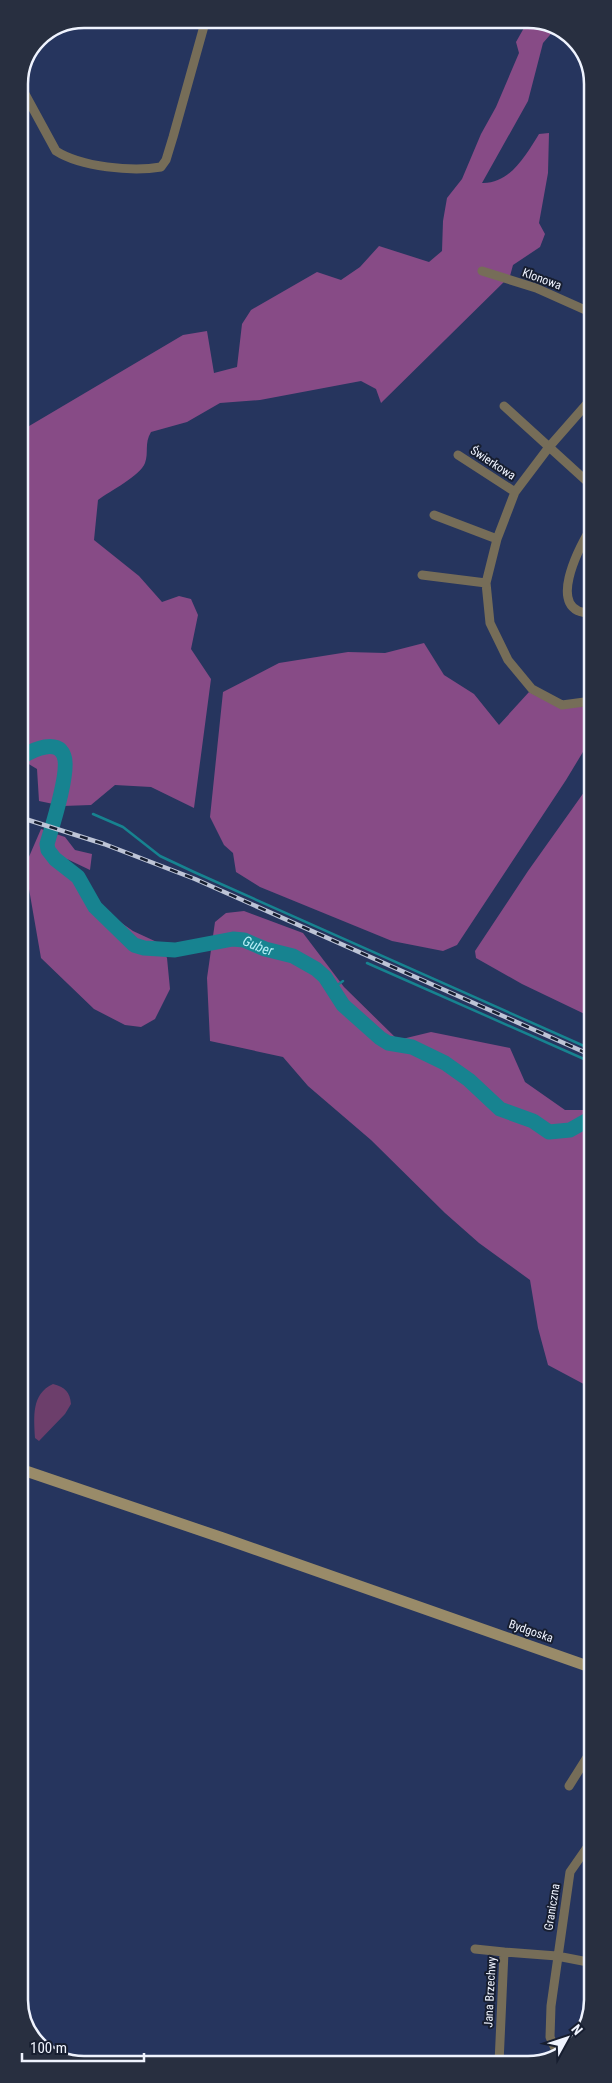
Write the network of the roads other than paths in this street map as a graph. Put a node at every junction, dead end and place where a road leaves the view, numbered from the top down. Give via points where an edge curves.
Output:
1 (203, 28) edge
2 (28, 99) edge
3 (482, 271) dead end
4 (584, 309) edge
5 (504, 406) dead end
6 (584, 407) edge
7 (549, 447) junction
8 (458, 455) dead end
9 (584, 479) edge
10 (515, 492) junction
11 (434, 515) dead end
12 (497, 539) junction
13 (584, 541) edge
14 (422, 576) dead end
15 (486, 583) junction
16 (584, 612) edge
17 (584, 704) edge
18 (28, 1472) edge
19 (584, 1665) edge
20 (584, 1762) edge
21 (569, 1786) dead end
22 (584, 1852) edge
23 (475, 1949) dead end
24 (504, 1952) junction
25 (557, 1956) junction
26 (584, 1961) edge
27 (555, 2048) edge
28 (499, 2056) edge

1 - 2 street via 166,160 160,167 90,165 66,158 56,151
3 - 4 street, Klonowa via 536,288
5 - 7 street
6 - 7 street, Świerkowa
7 - 9 street
7 - 10 street, Świerkowa
8 - 10 street, Świerkowa
10 - 12 street, Świerkowa
11 - 12 street
12 - 15 street, Świerkowa
13 - 16 street via 573,561 568,596 578,611
14 - 15 street
15 - 17 street, Świerkowa via 490,623 508,660 532,689 562,704
18 - 19 main road, Bydgoska
20 - 21 street
22 - 25 street, Graniczna via 570,1872
23 - 24 street
24 - 25 street, Jana Brzechwy
24 - 28 street, Jana Brzechwy
25 - 26 street, Jana Brzechwy
25 - 27 street, Graniczna via 550,2037

